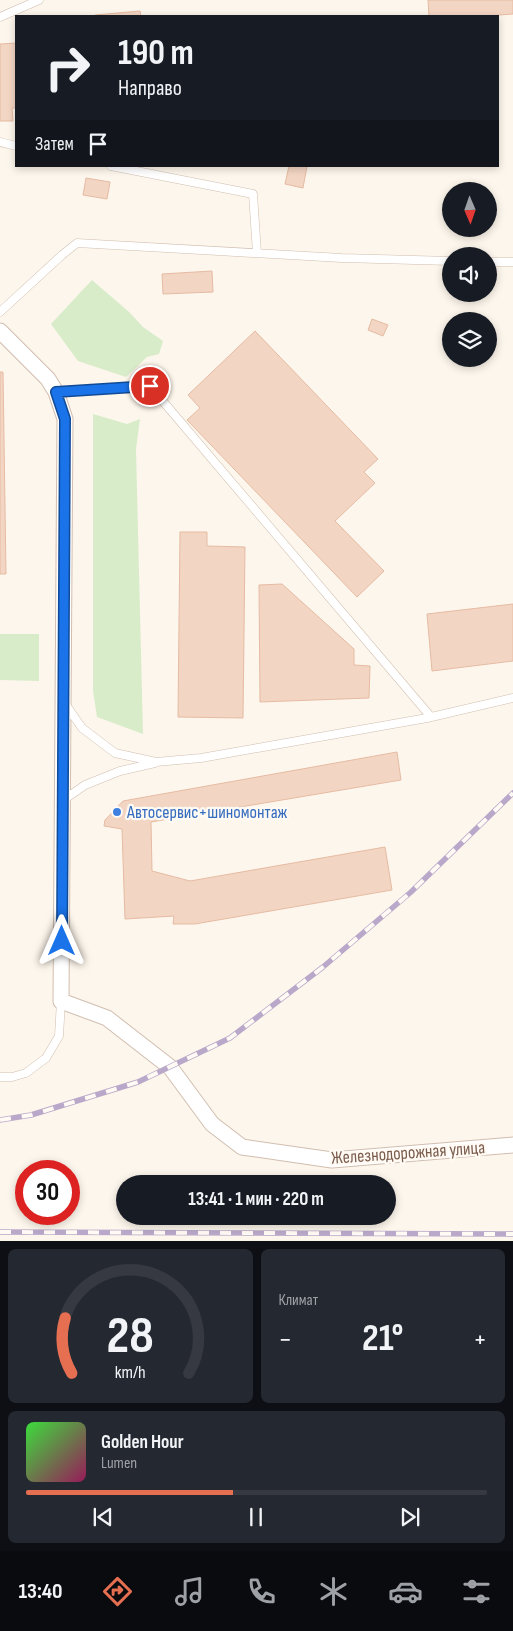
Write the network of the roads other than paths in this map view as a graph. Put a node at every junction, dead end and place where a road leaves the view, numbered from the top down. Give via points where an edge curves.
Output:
1 (39, 0) edge
2 (0, 17) edge
3 (0, 142) edge
4 (15, 146) edge
5 (122, 167) edge
6 (257, 253) junction
7 (442, 261) edge
8 (497, 262) edge
9 (513, 262) edge
10 (0, 312) edge
11 (0, 331) edge
12 (56, 392) junction
13 (513, 698) edge
14 (63, 701) junction
15 (431, 717) junction
16 (156, 762) junction
17 (62, 801) junction
18 (61, 1001) junction
19 (0, 1077) edge
20 (513, 1145) edge

1 - 2 lane
3 - 4 lane
5 - 6 lane via 253,194
6 - 7 lane
6 - 10 lane via 77,243
8 - 9 lane
11 - 12 street via 48,379
12 - 14 street via 65,419
12 - 15 lane via 150,386
13 - 15 lane
14 - 16 lane via 82,728 115,753
14 - 17 street
15 - 16 lane via 200,758
16 - 17 lane via 85,785
17 - 18 street
18 - 19 lane via 59,1036 46,1058 26,1073
18 - 20 street, Железнодорожная улица via 107,1018 170,1067 212,1124 242,1147 332,1160

